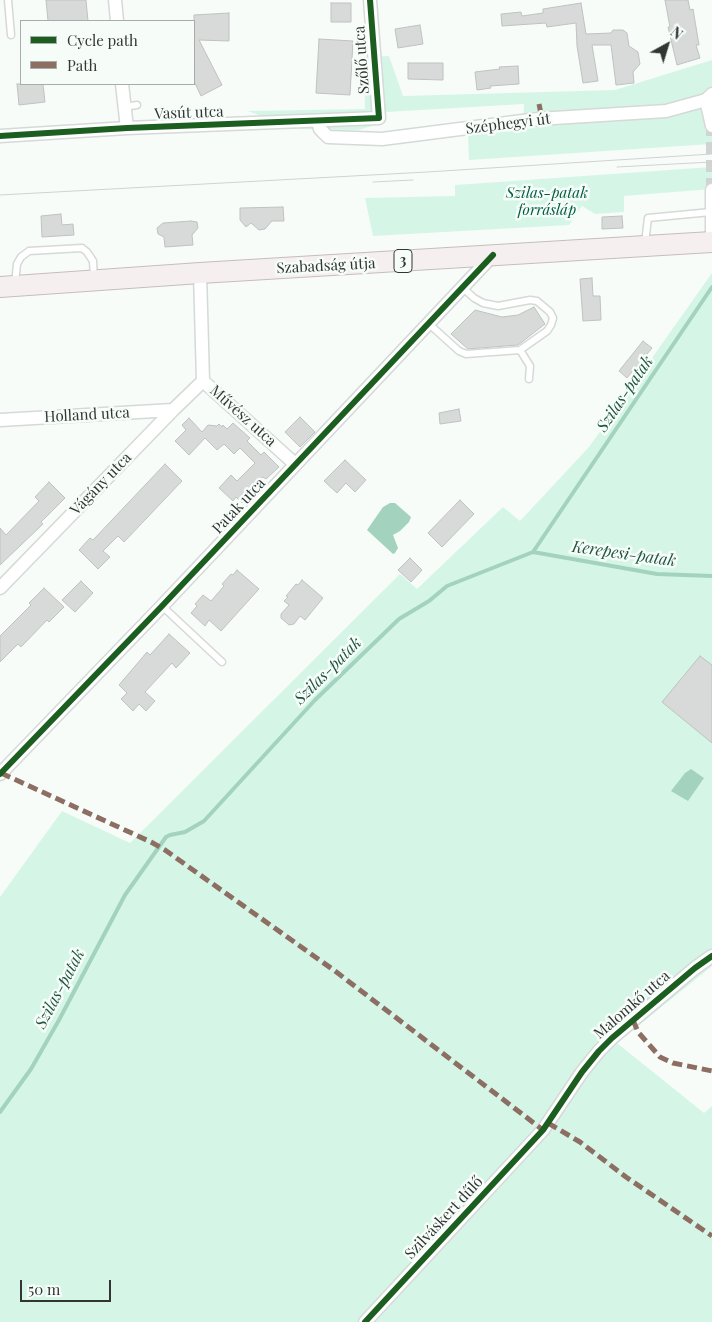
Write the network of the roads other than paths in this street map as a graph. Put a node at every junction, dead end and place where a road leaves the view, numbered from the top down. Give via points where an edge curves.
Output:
1 (8, 0) edge
2 (114, 0) edge
3 (370, 0) edge
4 (116, 20) edge
5 (11, 35) dead end
6 (122, 85) edge
7 (709, 97) edge
8 (379, 118) joint
9 (318, 121) junction
10 (123, 124) junction
11 (712, 126) edge
12 (0, 136) edge
13 (712, 190) edge
14 (711, 212) edge
15 (712, 242) edge
16 (644, 246) junction
17 (493, 255) junction
18 (200, 273) junction
19 (94, 280) junction
20 (7, 287) edge
21 (463, 288) junction
22 (428, 324) junction
23 (520, 350) junction
24 (529, 379) dead end
25 (203, 381) junction
26 (173, 410) junction
27 (0, 420) edge
28 (296, 464) junction
29 (0, 588) edge
30 (162, 606) junction
31 (222, 662) dead end
32 (0, 773) edge
33 (712, 956) edge
34 (542, 1130) joint
35 (365, 1322) edge

1 - 5 lane
2 - 4 street
3 - 8 street, Szőlő utca
6 - 10 street via 131,106
7 - 9 street, Széphegyi út via 666,111 538,119 382,139 328,137 320,129
7 - 11 street, Széphegyi út
8 - 9 street, Vasút utca
9 - 10 street, Vasút utca
10 - 12 street, Vasút utca
13 - 14 street
14 - 15 street
14 - 16 lane via 648,218
15 - 16 main road, Szabadság útja / 3
16 - 17 main road, Szabadság útja / 3
17 - 18 main road, Szabadság útja / 3
17 - 21 street, Patak utca
18 - 19 main road, Szabadság útja / 3
18 - 25 street, Művész utca
19 - 20 main road, Szabadság útja / 3
19 - 20 lane via 93,261 82,248 29,250 21,257
21 - 22 street, Patak utca
21 - 23 lane via 483,303 498,306 530,300 544,305 553,318 552,325
22 - 23 lane via 466,354
22 - 28 street, Patak utca
23 - 24 lane via 530,366
25 - 26 street, Vágány utca
25 - 28 street, Művész utca
26 - 27 street, Holland utca
26 - 29 street, Vágány utca
28 - 30 street, Patak utca
30 - 31 lane
30 - 32 street, Patak utca
33 - 34 street, Malomkő utca via 599,1050
34 - 35 street, Szilváskert dűlő

